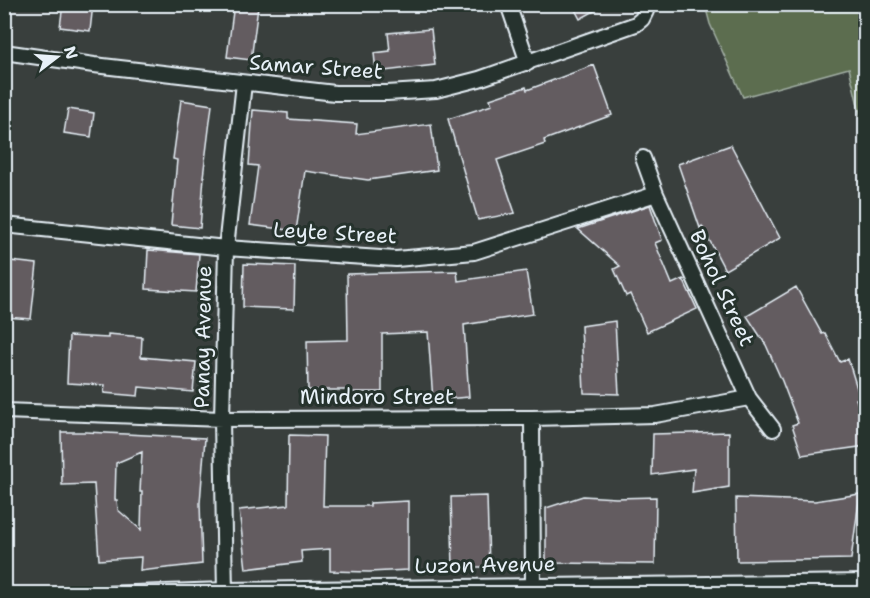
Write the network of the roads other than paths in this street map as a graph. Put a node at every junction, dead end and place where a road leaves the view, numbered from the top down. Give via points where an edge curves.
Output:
1 (508, 4) edge
2 (645, 8) edge
3 (4, 52) edge
4 (528, 63) junction
5 (244, 83) junction
6 (643, 158) dead end
7 (656, 194) junction
8 (4, 225) edge
9 (226, 248) junction
10 (749, 398) junction
11 (4, 411) edge
12 (532, 418) junction
13 (222, 419) junction
14 (773, 429) dead end
15 (866, 582) edge
16 (533, 585) junction
17 (225, 592) edge
18 (104, 594) edge

1 - 4 street
2 - 4 street, Samar Street via 636,24
3 - 5 street, Samar Street
4 - 5 street, Samar Street via 436,90 336,93
5 - 9 street, Panay Avenue
6 - 7 street, Bohol Street
7 - 9 street, Leyte Street via 474,252 396,259
7 - 10 street, Bohol Street
8 - 9 street, Leyte Street
9 - 13 street, Panay Avenue
10 - 12 street, Mindoro Street via 655,415
10 - 14 street, Bohol Street
11 - 13 street, Mindoro Street
12 - 13 street, Mindoro Street
12 - 16 street
13 - 17 street, Panay Avenue
15 - 16 street, Luzon Avenue
16 - 17 street, Luzon Avenue
17 - 18 street, Luzon Avenue

